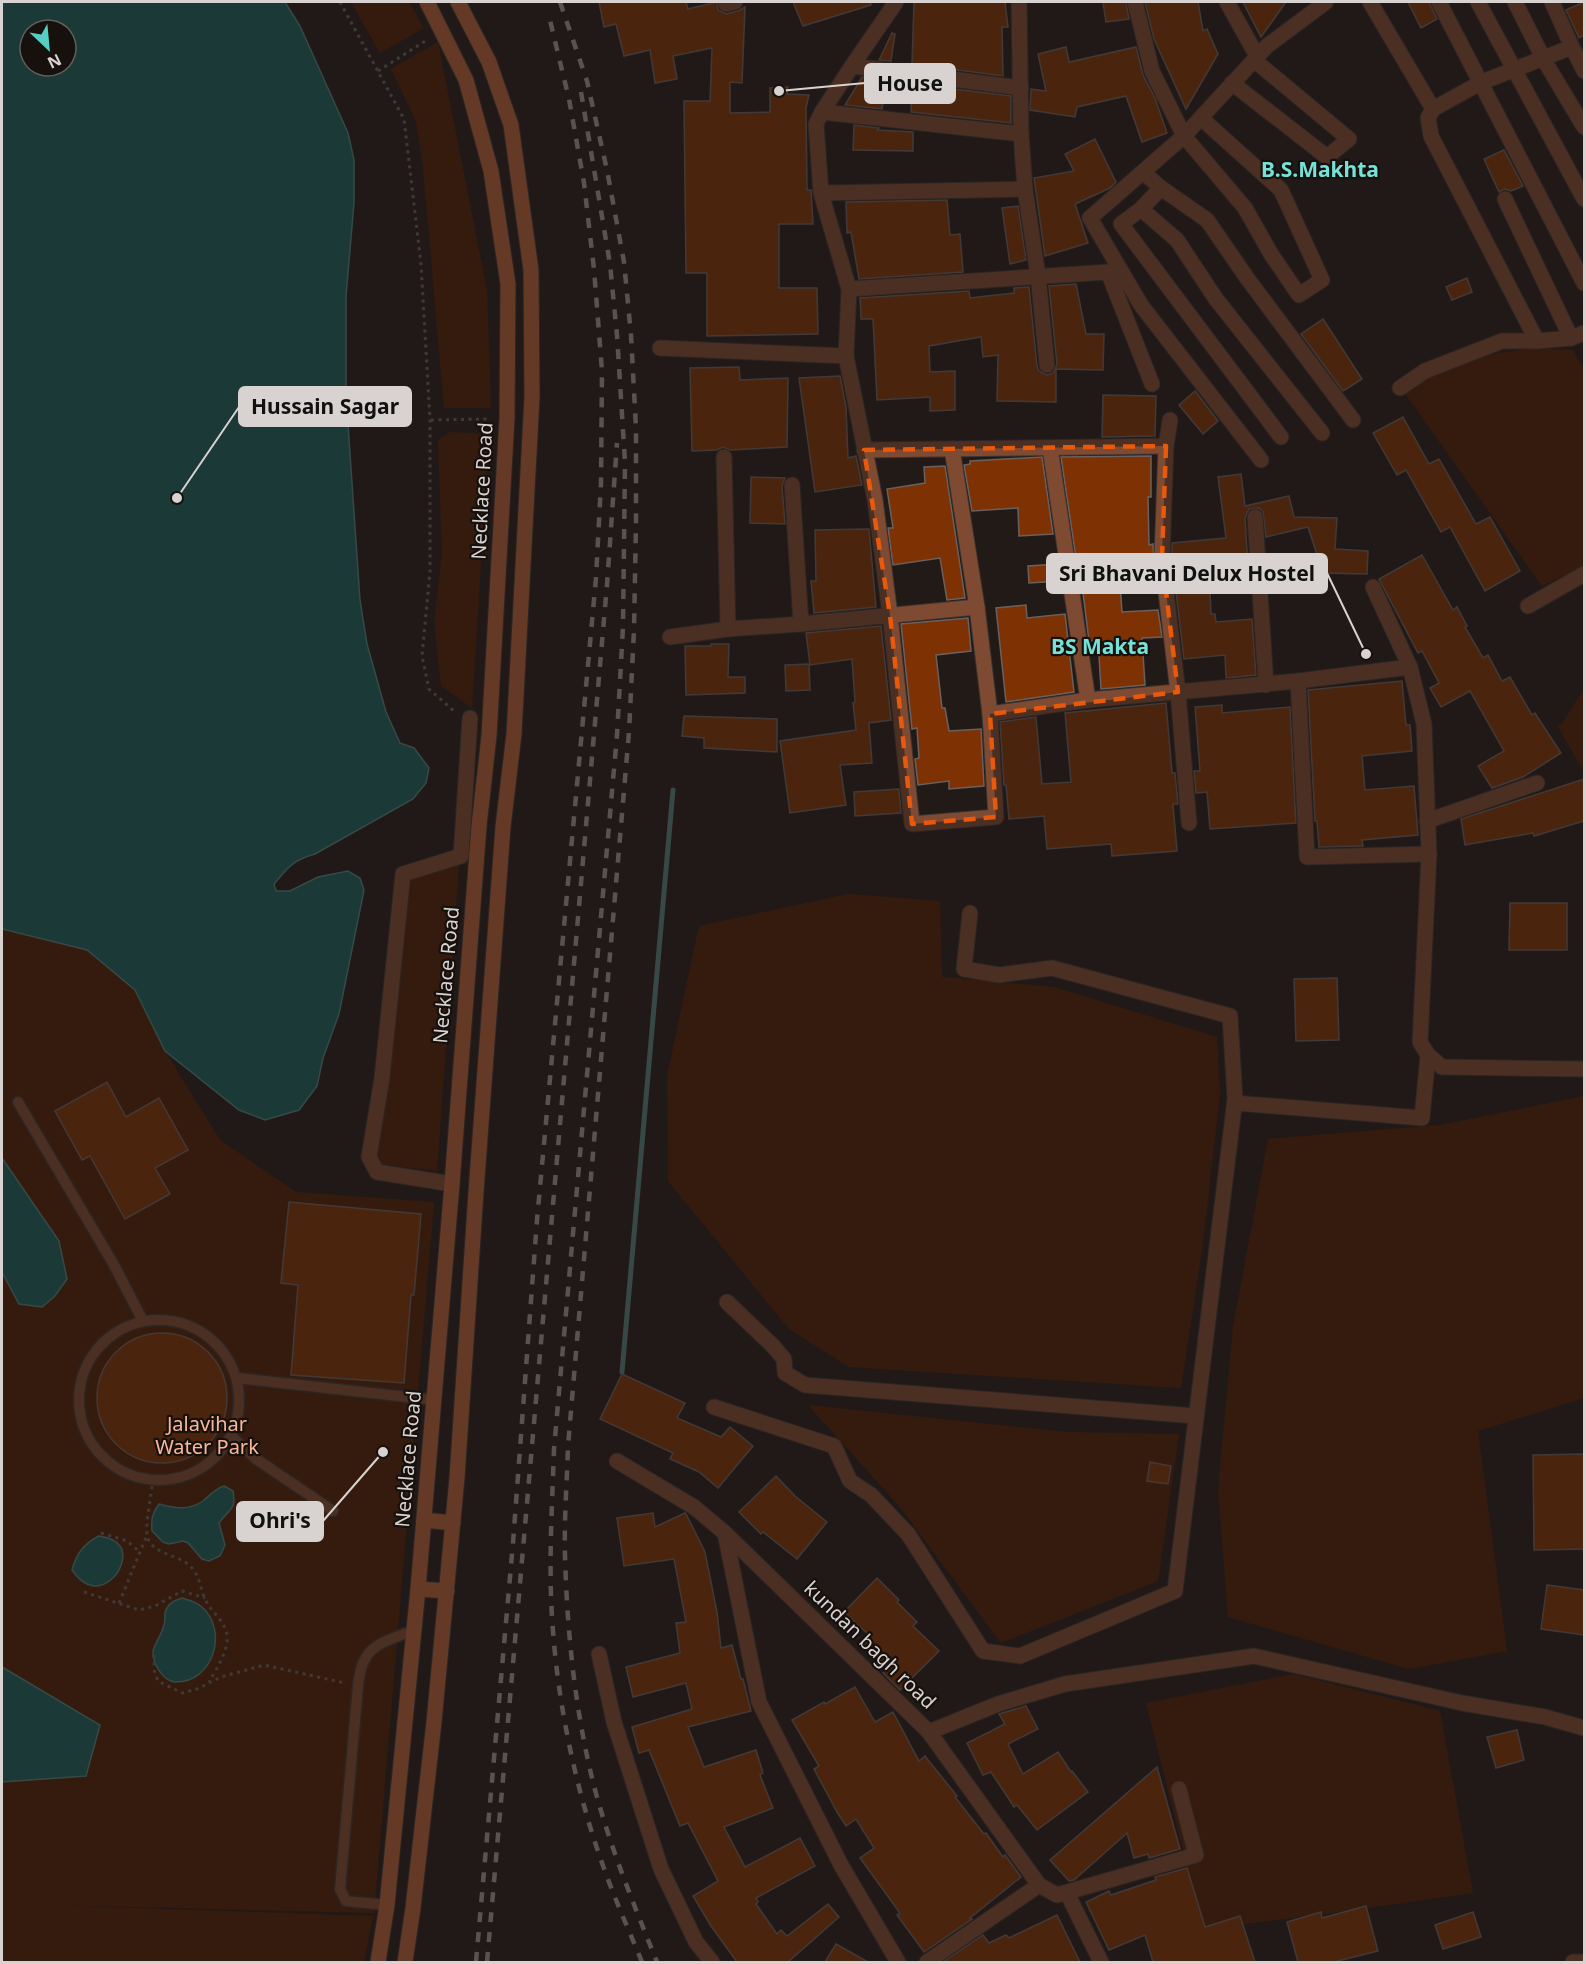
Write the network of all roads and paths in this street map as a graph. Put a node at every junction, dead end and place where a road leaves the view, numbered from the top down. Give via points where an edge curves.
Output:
1 (340, 2) edge
2 (427, 2) edge
3 (458, 2) edge
4 (896, 2) edge
5 (1018, 2) edge
6 (1134, 2) edge
7 (1227, 2) edge
8 (1326, 2) edge
9 (1370, 2) edge
10 (1439, 2) edge
11 (1478, 2) edge
12 (1515, 2) edge
13 (1552, 2) edge
14 (442, 31) junction
15 (1572, 47) junction
16 (1256, 58) junction
17 (1544, 60) junction
18 (852, 66) junction
19 (1514, 70) junction
20 (378, 71) junction
21 (1584, 71) edge
22 (1482, 82) junction
23 (1232, 83) junction
24 (1022, 88) junction
25 (1433, 109) junction
26 (822, 112) junction
27 (1201, 118) junction
28 (1584, 127) edge
29 (1022, 134) junction
30 (1184, 136) junction
31 (1143, 172) junction
32 (1161, 188) junction
33 (1025, 189) junction
34 (821, 193) junction
35 (1505, 199) dead end
36 (1584, 199) edge
37 (1141, 209) junction
38 (1090, 218) junction
39 (1108, 272) junction
40 (1038, 276) junction
41 (1584, 283) edge
42 (849, 289) junction
43 (1578, 335) edge
44 (1537, 341) junction
45 (660, 348) dead end
46 (846, 356) junction
47 (1047, 365) dead end
48 (1152, 384) dead end
49 (1400, 388) dead end
50 (507, 418) junction
51 (430, 420) junction
52 (1170, 420) dead end
53 (1353, 420) dead end
54 (1322, 434) dead end
55 (1281, 436) dead end
56 (1166, 446) junction
57 (1050, 448) junction
58 (952, 449) junction
59 (864, 450) junction
60 (724, 458) dead end
61 (1261, 460) dead end
62 (792, 485) dead end
63 (1255, 517) dead end
64 (1584, 574) edge
65 (1373, 587) dead end
66 (1528, 606) dead end
67 (977, 608) junction
68 (890, 615) junction
69 (801, 624) junction
70 (728, 628) junction
71 (670, 637) dead end
72 (1410, 667) junction
73 (1298, 681) junction
74 (1266, 685) junction
75 (1178, 692) junction
76 (1088, 700) junction
77 (990, 714) junction
78 (470, 718) joint
79 (1537, 783) dead end
80 (1427, 821) junction
81 (1189, 823) dead end
82 (1429, 854) junction
83 (970, 913) dead end
84 (1428, 1055) junction
85 (1584, 1069) edge
86 (18, 1102) dead end
87 (1235, 1103) junction
88 (452, 1184) junction
89 (727, 1302) dead end
90 (143, 1321) junction
91 (237, 1378) junction
92 (434, 1400) junction
93 (714, 1407) dead end
94 (1196, 1416) junction
95 (231, 1436) junction
96 (617, 1461) dead end
97 (153, 1479) junction
98 (333, 1511) dead end
99 (424, 1520) junction
100 (453, 1523) junction
101 (101, 1533) dead end
102 (724, 1533) junction
103 (147, 1535) junction
104 (140, 1552) junction
105 (418, 1589) junction
106 (447, 1591) junction
107 (84, 1592) dead end
108 (205, 1599) junction
109 (119, 1603) junction
110 (414, 1630) junction
111 (599, 1654) dead end
112 (154, 1655) dead end
113 (209, 1682) junction
114 (358, 1686) junction
115 (1584, 1728) edge
116 (929, 1732) junction
117 (1179, 1789) dead end
118 (1039, 1885) junction
119 (1062, 1894) junction
120 (387, 1905) junction
121 (378, 1962) edge
122 (405, 1962) edge
123 (712, 1962) edge
124 (898, 1962) edge
125 (927, 1962) edge
126 (1101, 1962) edge
127 (1573, 1962) edge
128 (1584, 1962) edge

1 - 20 path
2 - 14 main road, Necklace Road
3 - 100 main road via 489,62 511,125 531,270 532,398 514,734 503,827
4 - 18 street
5 - 24 street
6 - 30 street via 1152,71
7 - 16 street
8 - 16 street via 1266,46
9 - 25 street
10 - 22 street
11 - 19 street
12 - 17 street
13 - 15 street
14 - 20 path
14 - 50 main road, Necklace Road via 466,80 491,171 508,284
15 - 17 street
15 - 21 street
16 - 23 street
16 - 23 street via 1349,139 1327,157
17 - 19 street
17 - 28 street
18 - 24 street
18 - 26 street
19 - 22 street
19 - 36 street
20 - 51 path via 404,118 421,264
22 - 25 street
22 - 41 street
23 - 27 street
24 - 29 street
25 - 44 street via 1428,118 1431,136
26 - 29 street
26 - 34 street via 816,124
27 - 30 street
27 - 30 street via 1281,190 1322,280 1299,295 1245,208
29 - 33 street
30 - 31 street
31 - 32 street
31 - 38 street
32 - 37 street
32 - 53 street via 1207,220
33 - 34 street
33 - 40 street
34 - 42 street
35 - 43 street
37 - 54 street via 1177,240 1216,299
37 - 55 street via 1121,224
38 - 39 street
38 - 61 street via 1141,304
39 - 40 street
39 - 48 street
40 - 42 street
40 - 47 street
42 - 46 street
43 - 44 street
44 - 49 street via 1502,341 1425,370
45 - 46 street
46 - 59 street
50 - 51 path
50 - 88 main road, Necklace Road via 489,736
51 - 78 path via 430,571 422,656 429,690 456,713
52 - 56 street
56 - 57 street
56 - 75 street via 1162,558
57 - 58 street
57 - 76 street
58 - 59 street
58 - 67 street
59 - 68 street via 875,500
60 - 70 street
62 - 69 street
63 - 74 street
64 - 66 street
65 - 72 street
67 - 68 street
67 - 77 street
68 - 69 street
68 - 77 street via 912,824 996,817
69 - 70 street
70 - 71 street
72 - 73 street
72 - 80 street via 1424,724
73 - 74 street
73 - 82 street via 1307,857
74 - 75 street
75 - 76 street
75 - 81 street
76 - 77 street
78 - 88 street via 461,856 403,874 382,1078 369,1157 377,1172
79 - 80 street
80 - 82 street
82 - 84 street via 1420,1042
83 - 87 street via 964,969 999,975 1052,968 1230,1016
84 - 85 street via 1442,1067
84 - 87 street via 1422,1118
86 - 90 lane
87 - 94 street
88 - 92 main road, Necklace Road
89 - 94 street via 784,1359 785,1373 805,1385
90 - 91 lane via 167,1320 191,1326 212,1338 228,1356
90 - 97 lane via 116,1332 94,1352 82,1379 79,1408 87,1436 105,1460 130,1475
91 - 92 lane
91 - 95 lane via 240,1408
92 - 99 main road, Necklace Road
93 - 94 street via 834,1446 850,1481 870,1495 908,1534 983,1651 1020,1656 1175,1592
95 - 97 lane via 213,1459 188,1475
95 - 98 lane via 256,1460
96 - 102 street, kundan bagh road via 694,1507
97 - 103 path
99 - 100 main road
99 - 105 main road, Necklace Road
100 - 106 main road
101 - 104 path via 127,1541
102 - 116 street, kundan bagh road
102 - 124 street via 759,1702 841,1865
103 - 104 path
103 - 108 path via 161,1552 192,1567
104 - 109 path
105 - 106 main road
105 - 110 main road, Necklace Road
106 - 122 main road
107 - 109 path
108 - 109 path via 182,1591 139,1610
108 - 113 path via 225,1627 227,1646
110 - 114 lane via 370,1651 360,1668
110 - 120 main road, Necklace Road
111 - 123 street via 614,1722 661,1869 696,1942
112 - 113 path via 158,1681 182,1693
113 - 114 path via 264,1665
114 - 120 lane via 340,1890 346,1901
115 - 116 street via 1254,1656 1065,1684 998,1704
116 - 118 street, kundan bagh road
117 - 119 street via 1196,1855
118 - 119 street, kundan bagh road
118 - 125 street
119 - 126 street
120 - 121 main road, Necklace Road
127 - 128 street

